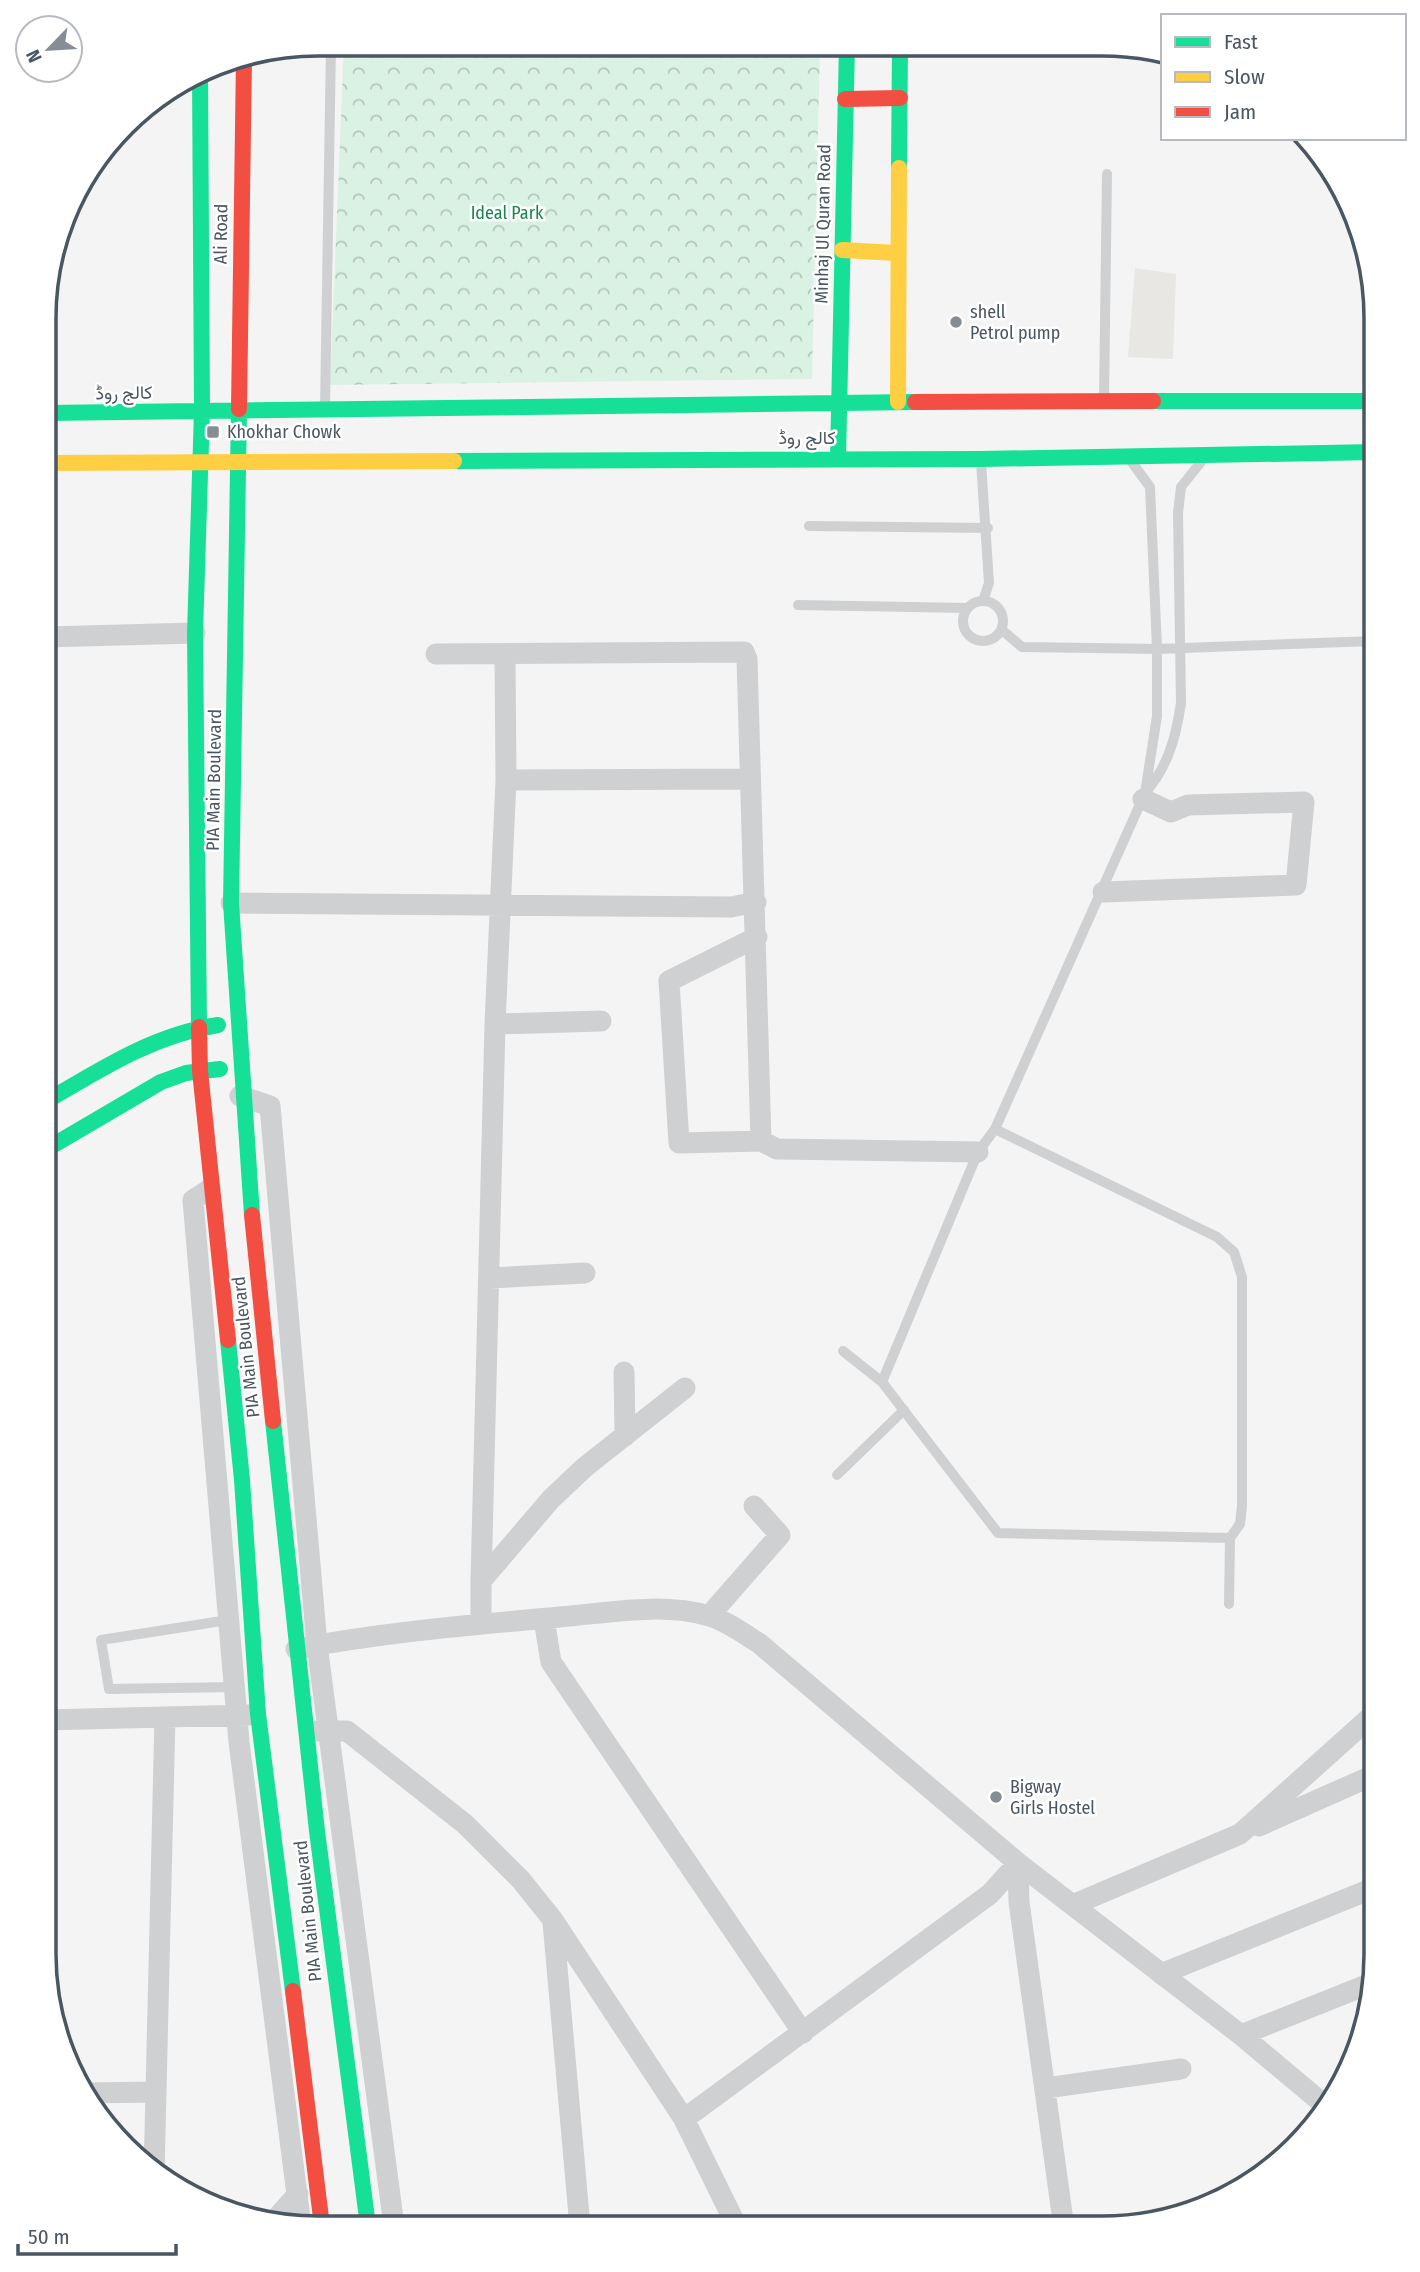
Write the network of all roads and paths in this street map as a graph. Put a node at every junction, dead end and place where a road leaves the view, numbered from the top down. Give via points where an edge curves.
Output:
1 (331, 56) edge
2 (847, 56) edge
3 (900, 56) edge
4 (244, 67) edge
5 (200, 84) edge
6 (900, 98) junction
7 (845, 99) junction
8 (1107, 174) dead end
9 (842, 250) junction
10 (897, 253) junction
11 (1364, 401) edge
12 (898, 402) junction
13 (1104, 402) junction
14 (837, 404) junction
15 (325, 410) junction
16 (202, 411) junction
17 (237, 411) junction
18 (56, 413) edge
19 (1364, 453) edge
20 (1207, 454) junction
21 (1126, 457) junction
22 (838, 458) junction
23 (981, 459) junction
24 (201, 460) junction
25 (237, 460) junction
26 (56, 463) edge
27 (809, 526) dead end
28 (988, 527) junction
29 (983, 601) junction
30 (798, 605) dead end
31 (967, 608) junction
32 (1002, 630) junction
33 (195, 633) junction
34 (56, 637) edge
35 (1364, 641) edge
36 (1181, 647) junction
37 (1157, 649) junction
38 (436, 654) dead end
39 (505, 654) junction
40 (750, 779) junction
41 (506, 780) junction
42 (1144, 796) junction
43 (1103, 891) junction
44 (756, 902) junction
45 (232, 903) junction
46 (498, 905) junction
47 (757, 937) junction
48 (601, 1021) dead end
49 (235, 1024) junction
50 (495, 1024) junction
51 (198, 1027) junction
52 (238, 1068) junction
53 (201, 1071) junction
54 (56, 1096) edge
55 (240, 1096) joint
56 (995, 1129) junction
57 (761, 1141) junction
58 (56, 1144) edge
59 (978, 1152) junction
60 (210, 1188) junction
61 (585, 1273) dead end
62 (490, 1278) junction
63 (843, 1351) dead end
64 (624, 1372) dead end
65 (882, 1382) junction
66 (685, 1388) dead end
67 (904, 1410) junction
68 (625, 1436) junction
69 (837, 1475) dead end
70 (754, 1506) dead end
71 (1230, 1538) junction
72 (481, 1581) junction
73 (1229, 1604) dead end
74 (709, 1616) junction
75 (544, 1619) junction
76 (228, 1620) junction
77 (481, 1622) junction
78 (307, 1647) junction
79 (234, 1687) junction
80 (258, 1714) junction
81 (237, 1715) junction
82 (165, 1717) junction
83 (56, 1720) edge
84 (1364, 1723) edge
85 (330, 1730) junction
86 (307, 1731) junction
87 (1364, 1779) edge
88 (1240, 1834) junction
89 (1018, 1863) junction
90 (1364, 1892) edge
91 (1075, 1904) junction
92 (553, 1920) junction
93 (1161, 1974) junction
94 (1362, 1987) edge
95 (803, 2034) junction
96 (1241, 2035) junction
97 (1181, 2069) dead end
98 (1046, 2088) junction
99 (155, 2092) junction
100 (96, 2093) edge
101 (1319, 2101) edge
102 (684, 2119) junction
103 (154, 2159) edge
104 (298, 2194) junction
105 (280, 2214) edge
106 (300, 2215) edge
107 (321, 2216) edge
108 (367, 2216) edge
109 (393, 2216) edge
110 (579, 2216) edge
111 (732, 2216) edge
112 (1062, 2216) edge

1 - 15 lane
2 - 7 main road, Minhaj Ul Quran Road
3 - 6 main road
4 - 17 main road, Ali Road
5 - 16 main road, Ali Road
6 - 7 main road
6 - 10 main road
7 - 9 main road, Minhaj Ul Quran Road
8 - 13 lane
9 - 10 main road
9 - 14 main road, Minhaj Ul Quran Road
10 - 12 main road
11 - 13 main road, کالج روڈ
12 - 13 main road, کالج روڈ
12 - 14 main road, کالج روڈ
14 - 15 main road, کالج روڈ
14 - 22 main road, Minhaj Ul Quran Road
15 - 17 main road, کالج روڈ
16 - 17 main road, کالج روڈ
16 - 18 main road, کالج روڈ
16 - 24 main road, Ali Road
17 - 25 main road, Ali Road
19 - 20 main road, کالج روڈ
20 - 21 main road, کالج روڈ
20 - 36 lane via 1181,487
21 - 23 main road, کالج روڈ
21 - 37 lane via 1150,487
22 - 23 main road, کالج روڈ
22 - 25 main road, کالج روڈ
23 - 28 lane
24 - 25 main road, کالج روڈ
24 - 26 main road
24 - 33 main road, PIA Main Boulevard
25 - 45 main road, PIA Main Boulevard
27 - 28 lane
28 - 29 lane via 989,583
29 - 31 lane
29 - 32 lane via 996,605 1003,617
30 - 31 lane
31 - 32 lane via 963,621 967,634 979,642 992,640
32 - 37 lane via 1022,647
33 - 34 street
33 - 51 main road, PIA Main Boulevard
35 - 36 lane
36 - 37 lane
36 - 42 lane via 1177,733
37 - 42 lane via 1157,716
38 - 39 street
39 - 40 street via 744,652
39 - 41 street
40 - 41 street
40 - 44 street
41 - 46 street
42 - 43 lane
42 - 43 street via 1171,812 1188,805 1304,802 1296,885
43 - 56 lane
44 - 46 street via 731,907
44 - 47 street
45 - 46 street
45 - 49 main road, PIA Main Boulevard
46 - 50 street
47 - 57 street
47 - 57 street via 669,981 679,1143
48 - 50 street
49 - 51 main road
49 - 52 main road, PIA Main Boulevard
50 - 62 street
51 - 53 main road, PIA Main Boulevard
51 - 54 main road via 157,1038
52 - 53 main road
52 - 55 main road, PIA Main Boulevard
53 - 58 main road via 161,1082
53 - 60 main road, PIA Main Boulevard
55 - 78 street via 270,1107
56 - 59 lane
56 - 71 lane via 1217,1237 1234,1252 1242,1278 1242,1506 1240,1524
57 - 59 street via 778,1149
59 - 65 lane
60 - 76 street via 193,1199
60 - 80 main road, PIA Main Boulevard via 242,1480
61 - 62 street
62 - 72 street
63 - 65 lane
64 - 68 street
65 - 67 lane
66 - 68 street
67 - 69 lane
67 - 71 lane via 998,1533
68 - 72 street via 551,1499
70 - 74 street via 780,1535
71 - 73 lane
72 - 77 street
74 - 75 street via 670,1610
74 - 89 street via 760,1644
75 - 77 street
75 - 95 street via 551,1662
76 - 79 street
76 - 79 lane via 101,1640 109,1689
77 - 78 street
78 - 85 street
78 - 86 main road, PIA Main Boulevard
79 - 81 street
80 - 81 street
80 - 107 main road, PIA Main Boulevard
81 - 82 street
81 - 104 street
82 - 83 street
82 - 99 street
84 - 88 street
85 - 86 street
85 - 92 street via 347,1731 414,1780 465,1824
85 - 109 street
86 - 108 main road, PIA Main Boulevard
87 - 88 street
88 - 91 street
89 - 91 street
89 - 95 street via 990,1894
89 - 98 street via 1019,1902
90 - 93 street
91 - 93 street
92 - 102 street
92 - 110 street
93 - 96 street
94 - 96 street
95 - 102 street
96 - 101 street
97 - 98 street
98 - 112 street
99 - 100 street
99 - 103 street
102 - 111 street
104 - 105 street
104 - 106 street

